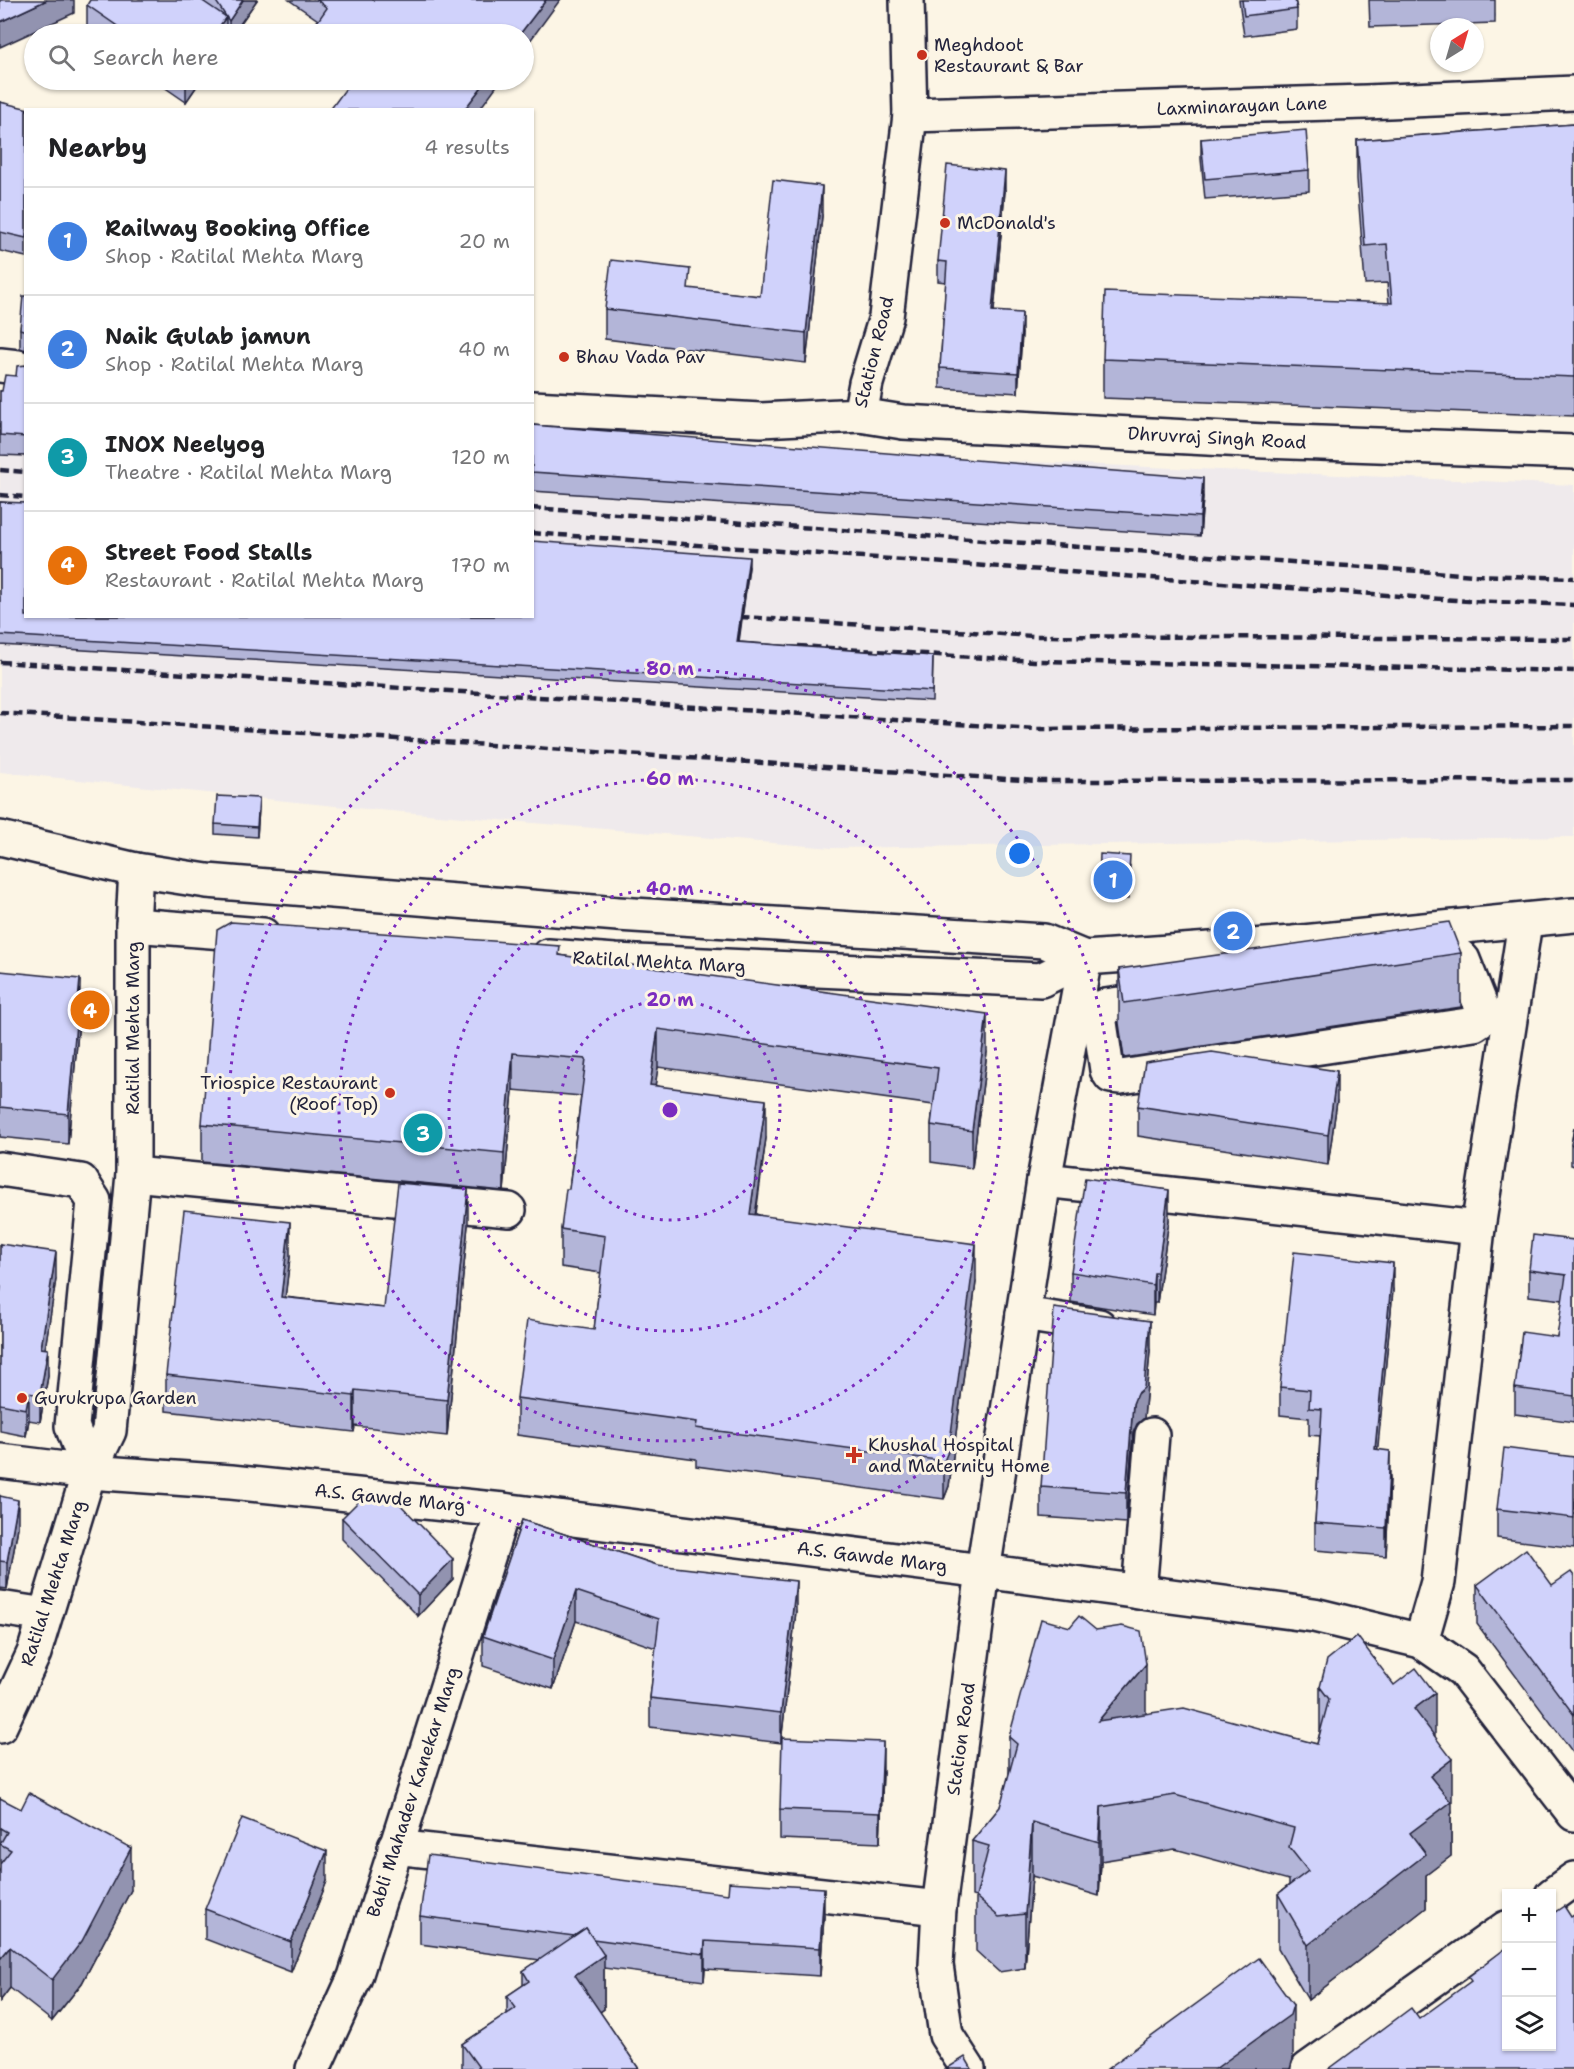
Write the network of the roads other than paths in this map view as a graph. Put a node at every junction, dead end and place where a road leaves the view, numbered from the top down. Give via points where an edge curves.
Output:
1 (907, 0) edge
2 (1574, 93) edge
3 (910, 115) junction
4 (534, 408) edge
5 (860, 415) junction
6 (1574, 452) edge
7 (0, 838) edge
8 (136, 870) junction
9 (1574, 915) edge
10 (1525, 922) junction
11 (133, 925) junction
12 (288, 936) edge
13 (513, 954) edge
14 (1143, 954) junction
15 (1085, 958) junction
16 (1150, 999) junction
17 (1086, 1028) junction
18 (0, 1169) edge
19 (133, 1174) junction
20 (1044, 1180) junction
21 (509, 1210) dead end
22 (1478, 1228) junction
23 (1023, 1314) junction
24 (1127, 1330) edge
25 (1152, 1435) dead end
26 (0, 1461) edge
27 (89, 1472) junction
28 (503, 1510) junction
29 (983, 1570) junction
30 (1139, 1592) junction
31 (0, 1608) edge
32 (45, 1615) junction
33 (1421, 1641) junction
34 (2, 1717) edge
35 (1574, 1814) edge
36 (395, 1847) junction
37 (1574, 1879) edge
38 (1556, 1892) edge
39 (939, 1908) junction
40 (1502, 1931) edge
41 (313, 2069) edge
42 (968, 2069) edge
43 (1308, 2069) edge

1 - 3 street, Station Road
2 - 3 street, Laxminarayan Lane
3 - 5 street, Station Road via 886,317
4 - 5 street, Station Road via 761,420
5 - 6 street, Dhruvraj Singh Road via 903,422 1241,440
7 - 8 street
8 - 11 street
8 - 15 street via 207,881 618,914 1044,941
9 - 10 street
10 - 14 street
10 - 22 street
11 - 12 street, Ratilal Mehta Marg
11 - 19 street, Ratilal Mehta Marg
13 - 15 street, Ratilal Mehta Marg via 1041,980
14 - 15 street
14 - 16 street
15 - 17 street, Station Road
16 - 17 street via 1105,1006
16 - 17 street via 1459,957 1484,1013 1474,1024 1121,1077 1111,1076
17 - 20 street, Station Road
18 - 27 street via 81,1181 94,1202 72,1425
19 - 21 street
19 - 27 street, Ratilal Mehta Marg via 109,1431
20 - 22 street
20 - 23 street, Station Road
22 - 33 street via 1438,1582
23 - 24 street
23 - 29 street, Station Road
25 - 30 street
26 - 27 street, A.S. Gawde Marg
27 - 28 street, A.S. Gawde Marg via 231,1482
27 - 32 street, Ratilal Mehta Marg
28 - 29 street, A.S. Gawde Marg
28 - 36 street, Babli Mahadev Kanekar Marg
29 - 30 street, A.S. Gawde Marg
29 - 39 street, Station Road
30 - 33 street, A.S. Gawde Marg via 1314,1615
31 - 32 street
32 - 34 street, Ratilal Mehta Marg via 34,1653
33 - 35 street, A.S. Gawde Marg via 1463,1670
36 - 39 street
36 - 41 street, Babli Mahadev Kanekar Marg via 355,1977
37 - 38 street
39 - 42 street, Station Road via 936,1965 946,2035
40 - 43 street

